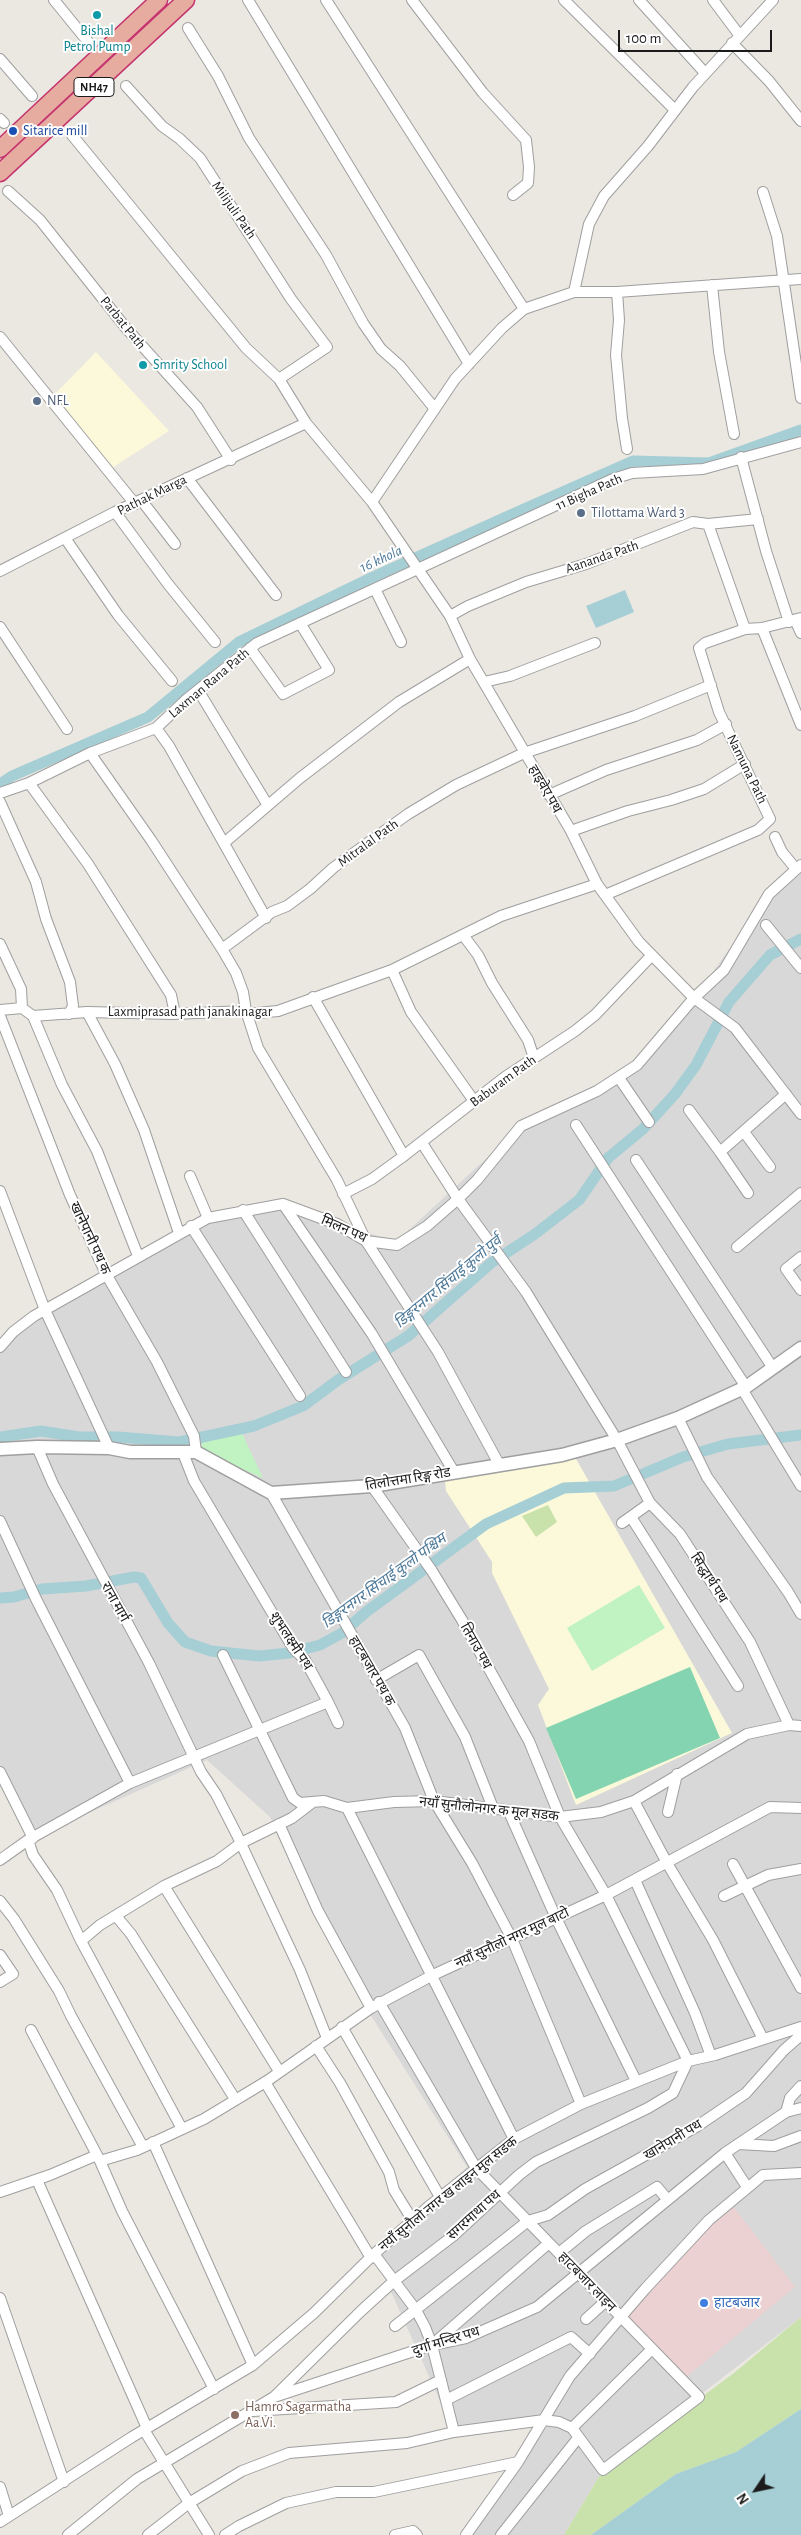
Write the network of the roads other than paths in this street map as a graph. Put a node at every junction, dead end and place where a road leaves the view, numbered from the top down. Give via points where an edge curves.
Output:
1 (54, 0) edge
2 (159, 0) edge
3 (186, 0) edge
4 (248, 0) edge
5 (326, 0) edge
6 (412, 0) edge
7 (564, 0) edge
8 (639, 0) edge
9 (713, 0) edge
10 (766, 2) edge
11 (188, 28) dead end
12 (740, 36) junction
13 (89, 43) dead end
14 (732, 43) junction
15 (0, 59) edge
16 (704, 73) junction
17 (126, 86) dead end
18 (32, 96) dead end
19 (675, 110) junction
20 (801, 121) edge
21 (72, 135) dead end
22 (0, 148) edge
23 (0, 173) edge
24 (8, 191) dead end
25 (763, 192) dead end
26 (513, 194) dead end
27 (801, 279) edge
28 (785, 280) junction
29 (712, 285) junction
30 (574, 292) junction
31 (617, 292) junction
32 (524, 309) junction
33 (0, 337) edge
34 (469, 364) junction
35 (278, 379) junction
36 (801, 398) edge
37 (435, 409) junction
38 (306, 423) junction
39 (734, 434) dead end
40 (801, 442) edge
41 (627, 449) dead end
42 (741, 458) junction
43 (231, 460) junction
44 (187, 478) junction
45 (372, 502) junction
46 (138, 503) junction
47 (115, 512) junction
48 (758, 519) junction
49 (708, 524) junction
50 (65, 538) junction
51 (175, 544) dead end
52 (416, 568) junction
53 (0, 571) edge
54 (375, 588) junction
55 (276, 595) dead end
56 (450, 616) junction
57 (795, 620) edge
58 (300, 623) junction
59 (0, 627) edge
60 (762, 628) junction
61 (745, 630) junction
62 (801, 633) edge
63 (215, 642) dead end
64 (401, 642) dead end
65 (596, 643) dead end
66 (250, 648) junction
67 (470, 659) junction
68 (172, 681) dead end
69 (484, 682) junction
70 (711, 685) junction
71 (198, 690) junction
72 (726, 724) junction
73 (801, 725) edge
74 (156, 728) junction
75 (67, 729) dead end
76 (90, 753) junction
77 (524, 753) junction
78 (745, 764) junction
79 (29, 783) junction
80 (0, 793) edge
81 (549, 795) junction
82 (0, 802) edge
83 (267, 804) junction
84 (571, 831) junction
85 (775, 837) dead end
86 (224, 843) junction
87 (799, 867) edge
88 (597, 884) junction
89 (605, 895) junction
90 (266, 918) junction
91 (766, 925) dead end
92 (463, 935) junction
93 (0, 944) edge
94 (222, 949) junction
95 (652, 955) junction
96 (801, 968) edge
97 (392, 970) junction
98 (313, 997) junction
99 (694, 998) junction
100 (22, 1008) junction
101 (0, 1010) edge
102 (87, 1012) junction
103 (246, 1013) junction
104 (69, 1014) junction
105 (175, 1014) junction
106 (0, 1016) edge
107 (33, 1016) junction
108 (534, 1058) junction
109 (619, 1078) junction
110 (786, 1094) junction
111 (474, 1101) junction
112 (689, 1110) dead end
113 (801, 1114) edge
114 (649, 1122) dead end
115 (576, 1125) dead end
116 (744, 1132) junction
117 (422, 1143) junction
118 (720, 1152) junction
119 (404, 1156) junction
120 (636, 1160) dead end
121 (770, 1167) dead end
122 (190, 1176) dead end
123 (0, 1191) edge
124 (748, 1193) dead end
125 (344, 1194) junction
126 (799, 1198) edge
127 (458, 1199) junction
128 (283, 1204) junction
129 (243, 1210) junction
130 (208, 1218) junction
131 (191, 1226) junction
132 (179, 1233) junction
133 (366, 1241) junction
134 (736, 1247) dead end
135 (138, 1256) junction
136 (801, 1257) edge
137 (106, 1274) junction
138 (801, 1290) edge
139 (45, 1310) junction
140 (0, 1346) edge
141 (801, 1348) edge
142 (773, 1368) junction
143 (346, 1372) dead end
144 (744, 1388) junction
145 (300, 1396) dead end
146 (678, 1418) junction
147 (617, 1440) junction
148 (37, 1446) junction
149 (109, 1447) junction
150 (0, 1449) edge
151 (189, 1453) junction
152 (499, 1464) junction
153 (454, 1472) junction
154 (372, 1486) junction
155 (801, 1486) edge
156 (271, 1493) junction
157 (648, 1500) junction
158 (0, 1521) edge
159 (801, 1614) edge
160 (223, 1655) dead end
161 (376, 1680) junction
162 (738, 1686) dead end
163 (328, 1702) junction
164 (338, 1723) dead end
165 (789, 1724) junction
166 (801, 1726) edge
167 (260, 1730) junction
168 (193, 1756) junction
169 (0, 1772) edge
170 (677, 1774) junction
171 (130, 1783) junction
172 (434, 1801) junction
173 (634, 1801) junction
174 (313, 1802) junction
175 (347, 1808) junction
176 (493, 1808) junction
177 (801, 1808) edge
178 (509, 1812) junction
179 (668, 1812) dead end
180 (560, 1817) junction
181 (279, 1824) junction
182 (30, 1839) junction
183 (241, 1843) junction
184 (0, 1860) edge
185 (667, 1863) junction
186 (733, 1864) dead end
187 (801, 1869) edge
188 (635, 1880) junction
189 (744, 1885) junction
190 (164, 1886) junction
191 (606, 1895) junction
192 (724, 1896) dead end
193 (0, 1901) edge
194 (116, 1916) junction
195 (556, 1918) junction
196 (512, 1939) junction
197 (81, 1941) junction
198 (0, 1955) edge
199 (433, 1974) junction
200 (0, 1982) edge
201 (801, 1988) edge
202 (375, 2005) junction
203 (342, 2027) junction
204 (801, 2027) edge
205 (31, 2030) dead end
206 (801, 2035) edge
207 (327, 2038) junction
208 (763, 2039) junction
209 (316, 2046) junction
210 (711, 2056) junction
211 (688, 2061) junction
212 (279, 2071) junction
213 (636, 2081) junction
214 (265, 2082) junction
215 (801, 2086) edge
216 (235, 2099) junction
217 (581, 2104) junction
218 (801, 2108) edge
219 (786, 2112) junction
220 (182, 2129) junction
221 (801, 2136) edge
222 (514, 2138) junction
223 (153, 2142) junction
224 (738, 2144) junction
225 (143, 2147) junction
226 (725, 2153) junction
227 (99, 2158) junction
228 (476, 2168) junction
229 (801, 2173) edge
230 (37, 2180) junction
231 (747, 2187) junction
232 (0, 2192) edge
233 (500, 2192) junction
234 (440, 2197) junction
235 (667, 2200) junction
236 (412, 2221) junction
237 (528, 2221) junction
238 (549, 2243) junction
239 (559, 2253) junction
240 (372, 2256) junction
241 (578, 2272) junction
242 (394, 2281) junction
243 (0, 2298) edge
244 (606, 2301) junction
245 (416, 2310) junction
246 (621, 2316) junction
247 (586, 2319) dead end
248 (396, 2326) dead end
249 (432, 2345) junction
250 (652, 2349) junction
251 (590, 2354) junction
252 (253, 2365) junction
253 (441, 2380) junction
254 (214, 2389) junction
255 (274, 2397) junction
256 (446, 2400) junction
257 (249, 2411) junction
258 (544, 2420) junction
259 (572, 2428) junction
260 (146, 2429) junction
261 (454, 2432) junction
262 (578, 2438) junction
263 (518, 2462) junction
264 (166, 2463) junction
265 (64, 2482) junction
266 (0, 2486) edge
267 (189, 2503) junction
268 (5, 2519) edge
269 (68, 2535) edge
270 (148, 2535) edge
271 (209, 2535) edge
272 (225, 2535) edge
273 (395, 2535) edge
274 (417, 2535) edge
275 (466, 2535) edge
276 (501, 2535) edge

1 - 13 street
2 - 22 highway, NH47
3 - 23 highway, NH47
4 - 34 street
5 - 32 street
6 - 26 street via 483,93 526,140 528,183
7 - 19 street
8 - 16 street
9 - 12 street
10 - 12 street
11 - 37 street via 218,76 249,138 316,239 363,323 381,350 400,366
12 - 14 street
14 - 16 street
14 - 20 street
15 - 18 street
16 - 19 street
17 - 35 street, Milijuli Path via 162,126 200,158 291,299 327,347
19 - 30 street via 604,196 589,224
21 - 35 street, हाइवेए पथ via 239,340
24 - 43 street, Parbat Path via 40,220 126,328 197,407
25 - 28 street via 777,236
27 - 28 street
28 - 29 street
28 - 36 street
29 - 31 street
29 - 39 street via 718,343
30 - 31 street
30 - 32 street
31 - 41 street via 616,355
32 - 34 street
33 - 46 street
34 - 37 street
35 - 38 street, हाइवेए पथ
37 - 45 street
38 - 43 street, Pathak Marga
38 - 45 street, हाइवेए पथ
40 - 42 street, 11 Bigha Path
42 - 48 street
42 - 52 street, 11 Bigha Path via 703,469 632,473 613,479
43 - 44 street, Pathak Marga
44 - 46 street, Pathak Marga
44 - 55 street
45 - 52 street, हाइवेए पथ
46 - 47 street, Pathak Marga
46 - 51 street
47 - 50 street, Pathak Marga
47 - 63 street
48 - 49 street, Aananda Path
48 - 57 street
49 - 56 street, Aananda Path via 693,522 586,564 526,582
49 - 61 street
50 - 53 street, Pathak Marga
50 - 68 street via 118,615
52 - 54 street, Laxman Rana Path
52 - 56 street, हाइवेए पथ
54 - 58 street, Laxman Rana Path
54 - 64 street
56 - 67 street, हाइवेए पथ
57 - 60 street, Namuna Path
57 - 62 street
58 - 66 street, Laxman Rana Path
58 - 66 street via 329,670 283,694
59 - 75 street
60 - 61 street, Namuna Path
60 - 73 street
61 - 70 street, Namuna Path via 699,648
65 - 69 street via 510,676
66 - 71 street, Laxman Rana Path
67 - 69 street, हाइवेए पथ
67 - 83 street via 398,702
69 - 77 street, हाइवेए पथ
70 - 72 street, Namuna Path
70 - 77 street, Mitralal Path via 635,716
71 - 74 street, Laxman Rana Path
71 - 83 street
72 - 78 street, Namuna Path
72 - 81 street via 697,740 606,770
74 - 76 street, Laxman Rana Path
74 - 86 street
76 - 79 street, Laxman Rana Path
76 - 94 street
77 - 81 street, हाइवेए पथ
77 - 90 street, Mitralal Path via 432,798 333,868 287,906
78 - 84 street via 704,789 628,810
78 - 89 street, Namuna Path via 770,819 758,830
79 - 80 street, Laxman Rana Path
79 - 105 street via 88,864 171,995
81 - 84 street, हाइवेए पथ
82 - 104 street via 36,882 70,982 73,1006
83 - 86 street
84 - 88 street, हाइवेए पथ
85 - 87 street via 782,852
86 - 90 street
87 - 99 street, मिलन पथ via 769,894 724,970
88 - 89 street, हाइवेए पथ
88 - 92 street, Laxmiprasad path janakinagar via 501,916
89 - 95 street, हाइवेए पथ
90 - 94 street, Mitralal Path
91 - 96 street
92 - 97 street, Laxmiprasad path janakinagar
92 - 108 street via 520,1026
93 - 100 street via 21,989
94 - 103 street via 236,973
95 - 99 street, हाइवेए पथ
95 - 108 street, Baburam Path via 595,1015
97 - 98 street, Laxmiprasad path janakinagar
97 - 111 street via 411,1012
98 - 103 street, Laxmiprasad path janakinagar via 278,1011
98 - 119 street
99 - 109 street, मिलन पथ via 636,1065
99 - 110 street, हाइवेए पथ via 735,1028
100 - 101 street
100 - 107 street
102 - 104 street, Laxmiprasad path janakinagar
102 - 105 street, Laxmiprasad path janakinagar
102 - 132 street via 115,1064 144,1130
103 - 105 street, Laxmiprasad path janakinagar
103 - 125 street via 258,1048
104 - 107 street, Laxmiprasad path janakinagar
106 - 137 street, खानेपानी पथ क via 70,1196
107 - 135 street via 62,1085 97,1151
108 - 111 street, Baburam Path
109 - 114 street
109 - 127 street, मिलन पथ via 521,1126
110 - 113 street, हाइवेए पथ
110 - 116 street
111 - 117 street, Baburam Path
112 - 118 street
115 - 144 street
116 - 118 street
116 - 121 street
117 - 119 street, Baburam Path
117 - 127 street, सिद्धार्थ पथ
118 - 124 street
119 - 125 street, Baburam Path
120 - 142 street
122 - 130 street
123 - 139 street
125 - 133 street
126 - 134 street
127 - 133 street, मिलन पथ via 427,1226 397,1245
127 - 147 street, सिद्धार्थ पथ via 526,1292
128 - 129 street, मिलन पथ
128 - 133 street, मिलन पथ via 337,1224
128 - 153 street via 383,1353
129 - 130 street, मिलन पथ
129 - 143 street
130 - 131 street, मिलन पथ
131 - 132 street, मिलन पथ
131 - 145 street
132 - 135 street, मिलन पथ
133 - 152 street via 432,1344
135 - 137 street, मिलन पथ
136 - 138 street via 786,1268
137 - 139 street, मिलन पथ
137 - 151 street, खानेपानी पथ क via 157,1362 194,1436
139 - 140 street, मिलन पथ via 13,1332
139 - 149 street
141 - 142 street, तिलोत्तमा रिङ्ग रोड
142 - 144 street, तिलोत्तमा रिङ्ग रोड
144 - 146 street, तिलोत्तमा रिङ्ग रोड
144 - 155 street
146 - 147 street, तिलोत्तमा रिङ्ग रोड
146 - 159 street via 707,1477
147 - 152 street, तिलोत्तमा रिङ्ग रोड via 562,1455
147 - 157 street, सिद्धार्थ पथ
148 - 149 street
148 - 150 street
148 - 168 street, राना मार्ग via 52,1484 149,1663
149 - 151 street via 130,1452
151 - 156 street
151 - 163 street, शुभलक्ष्मी पथ via 194,1481
152 - 153 street, तिलोत्तमा रिङ्ग रोड
153 - 154 street, तिलोत्तमा रिङ्ग रोड
154 - 156 street, तिलोत्तमा रिङ्ग रोड
154 - 180 street, तिनाउ पथ via 462,1620 529,1740
156 - 161 street, हाटबजार पथ क
157 - 162 street via 627,1520
157 - 165 street, सिद्धार्थ पथ via 680,1534 744,1633
158 - 171 street
160 - 167 street
161 - 172 street, हाटबजार पथ क via 405,1728
161 - 176 street via 419,1655 465,1737
163 - 164 street, शुभलक्ष्मी पथ
163 - 167 street
165 - 166 street
165 - 170 street, नयाँ सुनौलोनगर क मूल सडक via 748,1734
167 - 168 street
167 - 174 street via 293,1798 300,1803
168 - 171 street
168 - 183 street, राना मार्ग
169 - 182 street
170 - 173 street, नयाँ सुनौलोनगर क मूल सडक
170 - 179 street
171 - 182 street
172 - 175 street, नयाँ सुनौलोनगर क मूल सडक
172 - 176 street, नयाँ सुनौलोनगर क मूल सडक
172 - 196 street, हाटबजार पथ क via 472,1863
173 - 180 street, नयाँ सुनौलोनगर क मूल सडक via 601,1812
173 - 185 street
174 - 175 street via 324,1801
174 - 181 street
175 - 199 street
176 - 178 street, नयाँ सुनौलोनगर क मूल सडक
177 - 185 street, नयाँ सुनौलो नगर मुल बाटो via 770,1807
178 - 180 street, नयाँ सुनौलोनगर क मूल सडक
178 - 195 street
180 - 191 street, तिनाउ पथ
181 - 183 street
181 - 202 street, हाटबजार लाइन via 318,1911
182 - 184 street
182 - 197 street via 34,1855 56,1890
183 - 190 street via 217,1861
183 - 207 street, राना मार्ग via 300,1970
185 - 188 street, नयाँ सुनौलो नगर मुल बाटो
185 - 208 street via 714,1940
186 - 189 street
187 - 189 street via 768,1875
188 - 191 street, नयाँ सुनौलो नगर मुल बाटो
188 - 210 street
189 - 192 street
189 - 201 street
190 - 194 street
190 - 212 street
191 - 195 street, नयाँ सुनौलो नगर मुल बाटो
191 - 211 street, तिनाउ पथ
193 - 225 street via 59,1991
194 - 197 street
194 - 216 street via 137,1942
195 - 196 street, नयाँ सुनौलो नगर मुल बाटो
195 - 213 street
196 - 199 street, नयाँ सुनौलो नगर मुल बाटो
196 - 217 street, हाटबजार पथ क
197 - 220 street
198 - 200 street via 12,1974
199 - 202 street, नयाँ सुनौलो नगर मुल बाटो
199 - 222 street
202 - 203 street, नयाँ सुनौलो नगर मुल बाटो
202 - 228 street, हाटबजार लाइन
203 - 207 street, नयाँ सुनौलो नगर मुल बाटो
203 - 234 street
204 - 208 street, नयाँ सुनौलो नगर ख लाइन मुल सडक
205 - 227 street
206 - 237 street, खानेपानी पथ via 746,2093 696,2127 585,2189 548,2215
207 - 209 street, नयाँ सुनौलो नगर मुल बाटो
208 - 210 street, नयाँ सुनौलो नगर ख लाइन मुल सडक
209 - 212 street, नयाँ सुनौलो नगर मुल बाटो
209 - 236 street via 340,2083
210 - 211 street, नयाँ सुनौलो नगर ख लाइन मुल सडक
211 - 213 street, नयाँ सुनौलो नगर ख लाइन मुल सडक
211 - 233 street, सगरमाथा पथ via 673,2093 536,2162
212 - 214 street, नयाँ सुनौलो नगर मुल बाटो
213 - 217 street, नयाँ सुनौलो नगर ख लाइन मुल सडक
214 - 216 street, नयाँ सुनौलो नगर मुल बाटो
214 - 240 street
215 - 219 street via 790,2098
216 - 220 street, नयाँ सुनौलो नगर मुल बाटो
217 - 222 street, नयाँ सुनौलो नगर ख लाइन मुल सडक
218 - 219 street, दुर्गा मन्दिर पथ
219 - 224 street, दुर्गा मन्दिर पथ
220 - 223 street, नयाँ सुनौलो नगर मुल बाटो
221 - 224 street via 774,2146
222 - 228 street, नयाँ सुनौलो नगर ख लाइन मुल सडक
223 - 225 street, नयाँ सुनौलो नगर मुल बाटो
223 - 252 street
224 - 226 street, दुर्गा मन्दिर पथ
225 - 227 street, नयाँ सुनौलो नगर मुल बाटो
226 - 231 street
226 - 235 street, दुर्गा मन्दिर पथ
227 - 230 street, नयाँ सुनौलो नगर मुल बाटो
227 - 254 street via 122,2211
228 - 233 street, हाटबजार लाइन
228 - 234 street, नयाँ सुनौलो नगर ख लाइन मुल सडक
229 - 231 street via 763,2175
230 - 232 street, नयाँ सुनौलो नगर मुल बाटो
230 - 260 street
231 - 246 street via 709,2220
233 - 237 street, हाटबजार लाइन
233 - 242 street, सगरमाथा पथ via 452,2236
234 - 236 street, नयाँ सुनौलो नगर ख लाइन मुल सडक
235 - 239 street via 657,2187
235 - 241 street, दुर्गा मन्दिर पथ
236 - 240 street, नयाँ सुनौलो नगर ख लाइन मुल सडक
237 - 238 street, हाटबजार लाइन
237 - 245 street, खानेपानी पथ
238 - 239 street, हाटबजार लाइन
238 - 249 street
239 - 241 street, हाटबजार लाइन
240 - 242 street
240 - 252 street, नयाँ सुनौलो नगर ख लाइन मुल सडक via 314,2313
241 - 244 street, हाटबजार लाइन
241 - 249 street, दुर्गा मन्दिर पथ via 537,2307 466,2338
242 - 245 street
242 - 255 street, सगरमाथा पथ
243 - 265 street
244 - 246 street, हाटबजार लाइन
244 - 247 street
245 - 248 street, खानेपानी पथ
245 - 249 street
246 - 250 street, हाटबजार लाइन
246 - 251 street
249 - 253 street
249 - 255 street, दुर्गा मन्दिर पथ
250 - 259 street
250 - 262 street, हाटबजार लाइन via 699,2397 603,2470
251 - 256 street via 571,2337
251 - 258 street via 570,2376
252 - 254 street, नयाँ सुनौलो नगर ख लाइन मुल सडक
253 - 256 street
253 - 257 street via 396,2402
254 - 260 street, नयाँ सुनौलो नगर ख लाइन मुल सडक
255 - 257 street, दुर्गा मन्दिर पथ
256 - 261 street
257 - 264 street, दुर्गा मन्दिर पथ
258 - 259 street
258 - 261 street
258 - 263 street
259 - 262 street
260 - 264 street
260 - 265 street, नयाँ सुनौलो नगर ख लाइन मुल सडक
261 - 267 street via 407,2444 289,2453 242,2471
262 - 276 street
263 - 272 street via 374,2492 336,2492 286,2503
263 - 275 street
264 - 267 street
264 - 269 street, दुर्गा मन्दिर पथ via 138,2479
265 - 268 street, नयाँ सुनौलो नगर ख लाइन मुल सडक
266 - 268 street
267 - 270 street
267 - 271 street
273 - 274 street via 413,2531

